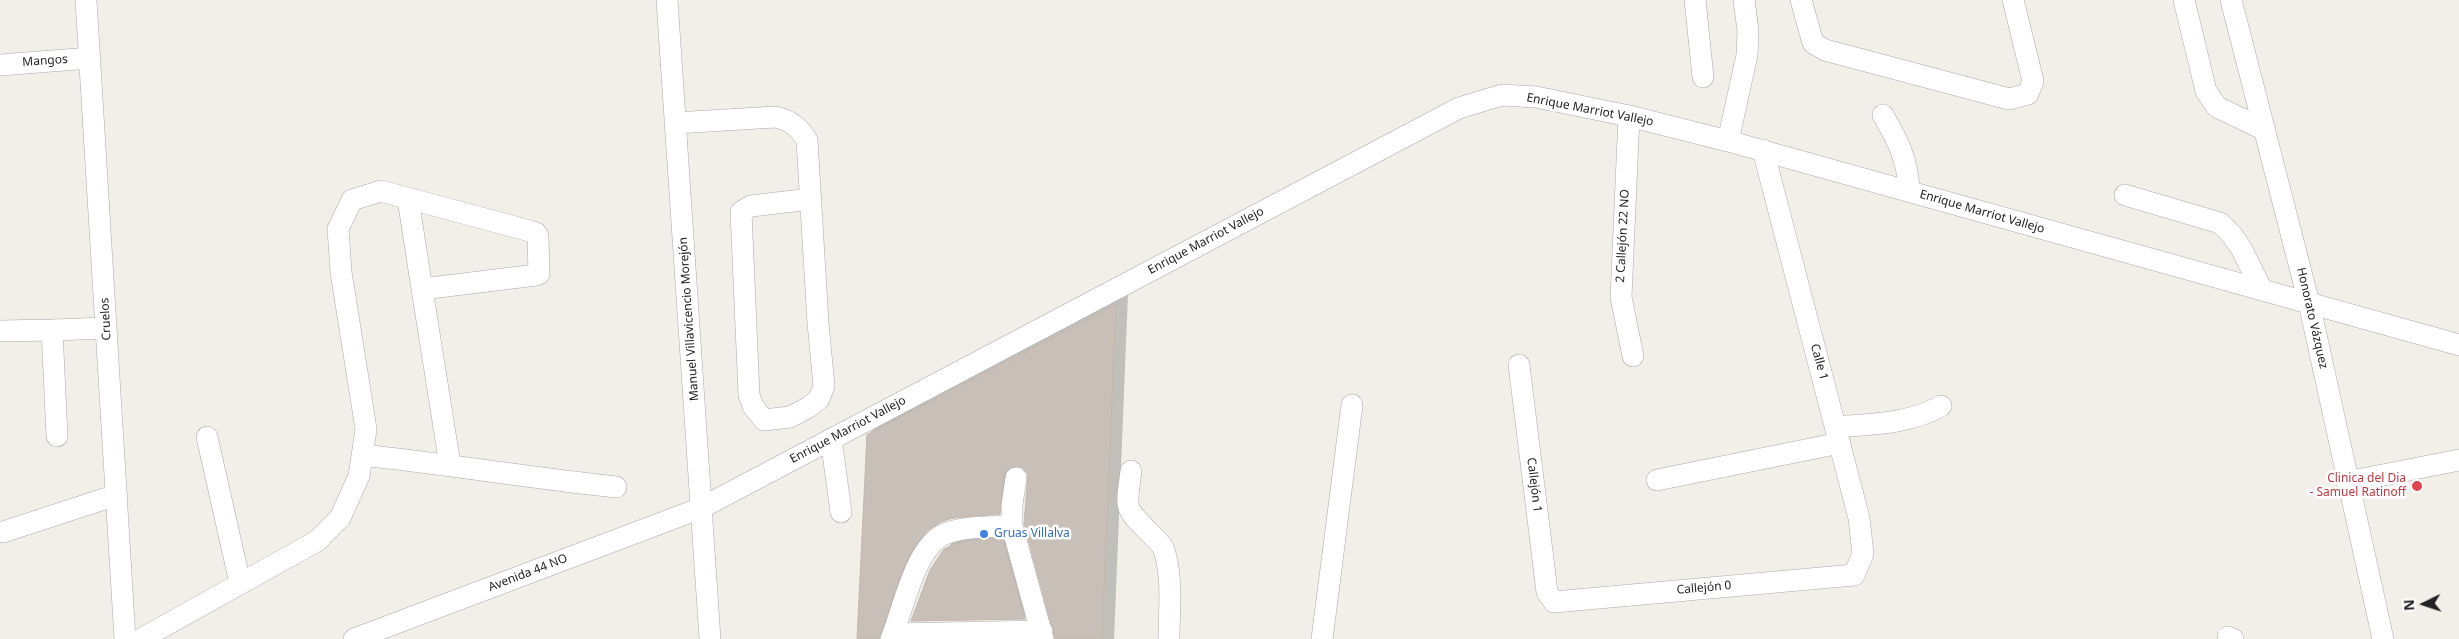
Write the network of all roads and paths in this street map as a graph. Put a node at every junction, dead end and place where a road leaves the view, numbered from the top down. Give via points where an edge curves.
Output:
1 (86, 0) edge
2 (667, 0) edge
3 (1695, 0) edge
4 (1744, 0) edge
5 (1801, 0) edge
6 (2012, 0) edge
7 (2184, 0) edge
8 (2232, 0) edge
9 (90, 58) junction
10 (0, 64) edge
11 (1703, 76) dead end
12 (1883, 115) dead end
13 (1629, 116) junction
14 (675, 123) junction
15 (2265, 130) junction
16 (1728, 141) junction
17 (1763, 150) junction
18 (1909, 191) junction
19 (2125, 195) dead end
20 (408, 199) junction
21 (810, 199) junction
22 (422, 289) junction
23 (2262, 290) junction
24 (2310, 303) junction
25 (106, 328) junction
26 (52, 330) junction
27 (0, 331) edge
28 (2459, 345) edge
29 (1633, 356) dead end
30 (1519, 365) dead end
31 (1352, 405) dead end
32 (1940, 406) dead end
33 (1838, 435) junction
34 (57, 436) dead end
35 (207, 437) dead end
36 (831, 439) junction
37 (362, 455) junction
38 (2459, 460) edge
39 (450, 465) junction
40 (1131, 471) dead end
41 (1016, 478) dead end
42 (1657, 480) dead end
43 (2347, 482) junction
44 (616, 487) dead end
45 (117, 497) junction
46 (702, 508) junction
47 (841, 512) dead end
48 (1012, 526) junction
49 (3, 532) dead end
50 (1854, 574) joint
51 (240, 583) junction
52 (1554, 602) joint
53 (1042, 635) edge
54 (892, 637) edge
55 (125, 639) edge
56 (141, 639) edge
57 (354, 639) edge
58 (710, 639) edge
59 (1169, 639) edge
60 (1322, 639) edge
61 (2383, 639) edge

1 - 9 street, Cruelos
2 - 14 street, Manuel Villavicencio Morejón
3 - 11 street
4 - 16 street via 1747,55
5 - 6 street via 1813,42 1825,50 2009,99 2028,94 2033,82
7 - 15 street via 2211,102 2217,108
8 - 15 street, Honorato Vázquez
9 - 10 street, Mangos
9 - 25 street, Cruelos
12 - 18 street via 1902,149 1908,169
13 - 16 street, Enrique Marriot Vallejo
13 - 29 street, 2 Callejón 22 NO via 1621,297
13 - 36 street, Enrique Marriot Vallejo via 1536,97 1502,95 1459,108
14 - 21 street via 787,119 807,140
14 - 46 street, Manuel Villavicencio Morejón
15 - 24 street, Honorato Vázquez
16 - 17 street, Enrique Marriot Vallejo
17 - 18 street, Enrique Marriot Vallejo
17 - 33 street, Calle 1
18 - 23 street, Enrique Marriot Vallejo
19 - 23 street via 2220,223 2232,235
20 - 22 street
20 - 22 street via 530,231 538,237 540,274
20 - 37 street via 381,191 352,200 338,229 341,272 366,429
21 - 21 street via 824,386 819,399 809,407 790,417 764,420 749,395 741,212 751,206
22 - 39 street
23 - 24 street, Enrique Marriot Vallejo
24 - 28 street, Enrique Marriot Vallejo
24 - 43 street, Honorato Vázquez
25 - 26 street
25 - 45 street, Cruelos
26 - 27 street
26 - 34 street
30 - 52 street, Callejón 1 via 1547,592
31 - 60 street
32 - 33 street via 1925,415
33 - 42 street
33 - 50 street, Calle 1 via 1859,518 1863,554
35 - 51 street
36 - 46 street, Enrique Marriot Vallejo
36 - 47 street
37 - 39 street
37 - 51 street via 359,476 340,518 318,541
38 - 43 street
39 - 44 street
40 - 59 street via 1127,505 1132,516 1163,547 1166,557
41 - 48 street
43 - 61 street, Honorato Vázquez
45 - 49 street
45 - 55 street, Cruelos
46 - 57 street, Avenida 44 NO
46 - 58 street, Manuel Villavicencio Morejón
48 - 53 street
48 - 54 street via 945,534 927,548 913,576
50 - 52 street, Callejón 0
51 - 56 street
53 - 54 street

